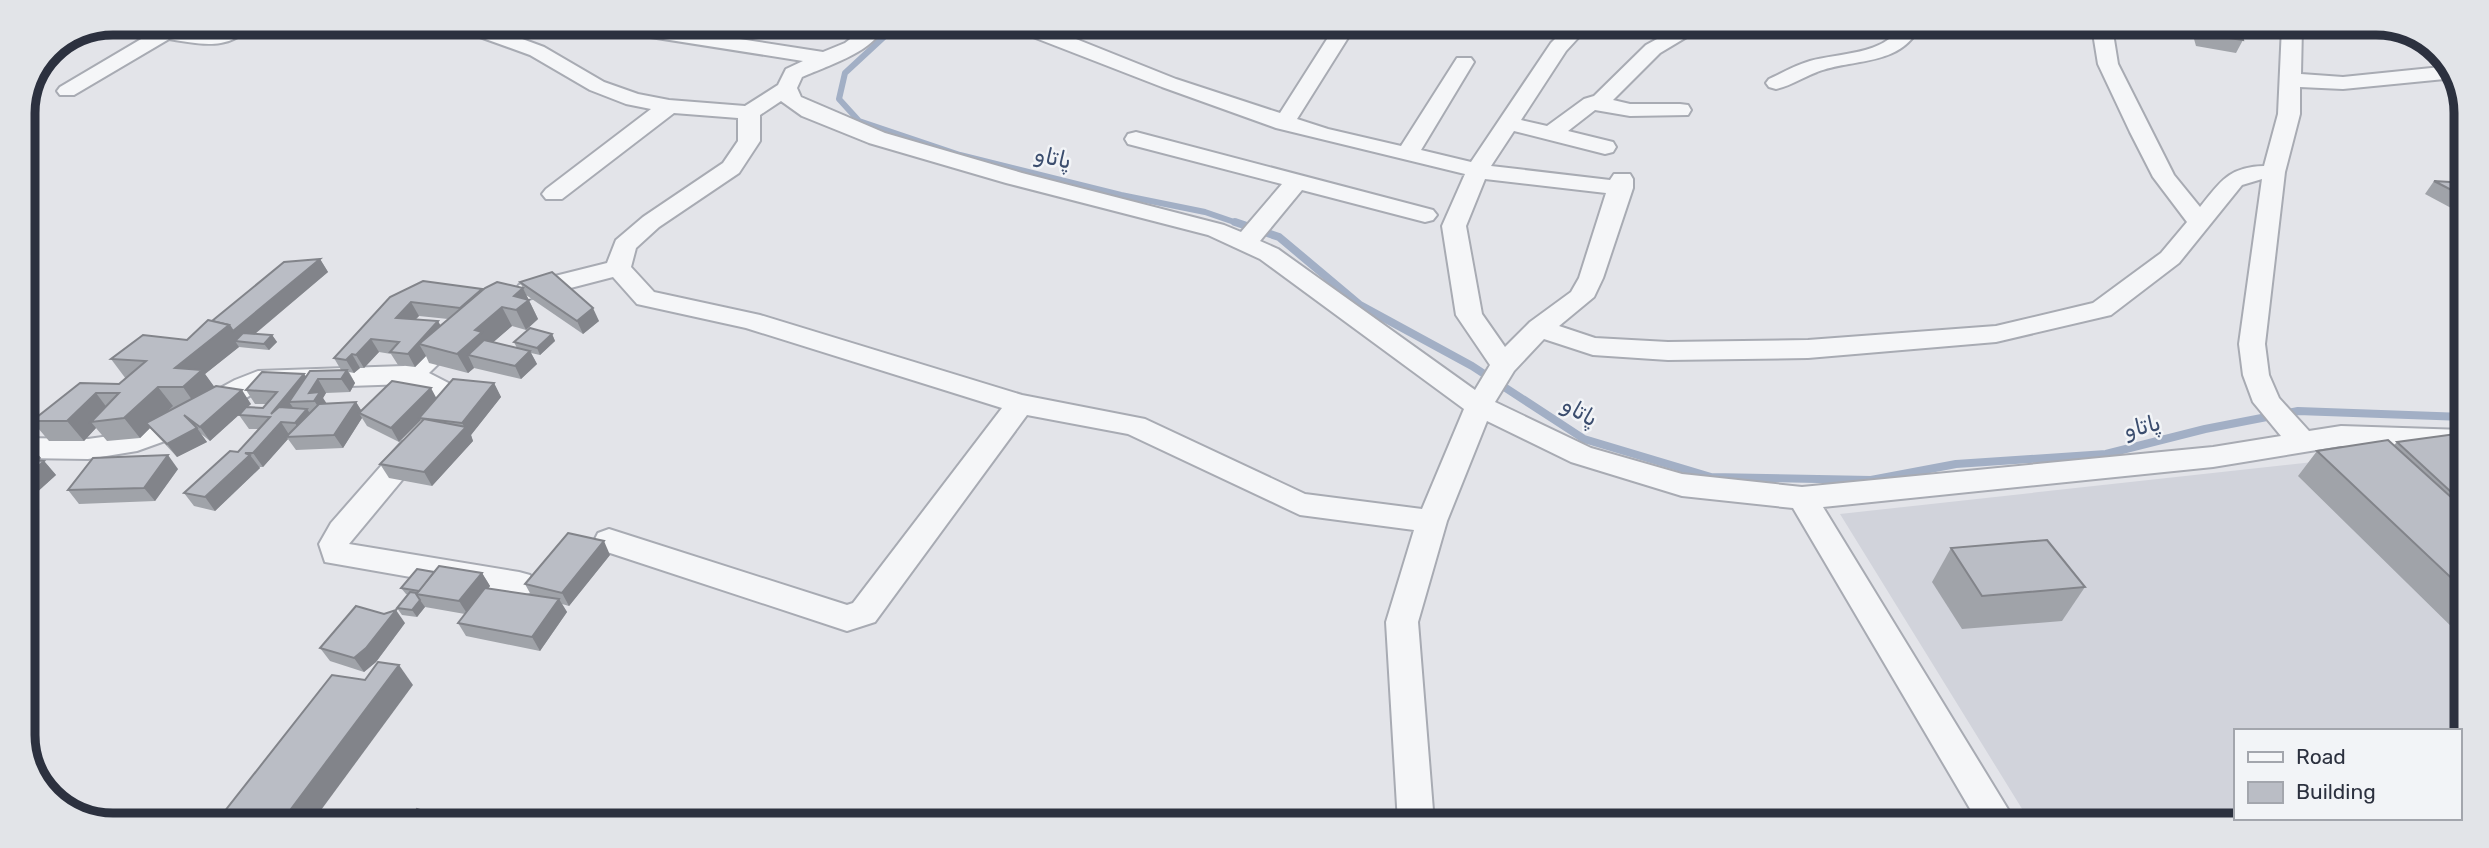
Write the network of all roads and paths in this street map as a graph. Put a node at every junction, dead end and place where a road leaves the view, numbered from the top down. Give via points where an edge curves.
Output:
1 (162, 35) edge
2 (183, 35) edge
3 (224, 35) edge
4 (493, 35) edge
5 (675, 35) edge
6 (868, 35) edge
7 (1045, 35) edge
8 (1340, 35) edge
9 (1570, 35) edge
10 (1676, 35) edge
11 (1906, 35) edge
12 (2103, 35) edge
13 (2292, 35) edge
14 (827, 59) junction
15 (1465, 62) dead end
16 (2443, 73) edge
17 (2290, 80) junction
18 (1776, 83) dead end
19 (787, 88) junction
20 (66, 91) dead end
21 (1591, 103) junction
22 (669, 106) junction
23 (1680, 110) dead end
24 (749, 113) junction
25 (1284, 123) junction
26 (1508, 123) junction
27 (1551, 134) junction
28 (1136, 139) dead end
29 (1605, 147) dead end
30 (1408, 153) junction
31 (1478, 169) junction
32 (2274, 172) junction
33 (1296, 182) junction
34 (554, 194) dead end
35 (1425, 215) dead end
36 (2199, 221) junction
37 (1245, 243) junction
38 (618, 268) junction
39 (507, 298) edge
40 (469, 323) edge
41 (1539, 328) junction
42 (1504, 365) junction
43 (411, 375) junction
44 (1020, 404) junction
45 (1479, 406) junction
46 (2454, 440) edge
47 (2301, 441) junction
48 (35, 449) edge
49 (1802, 498) junction
50 (1432, 521) junction
51 (610, 541) dead end
52 (519, 584) dead end
53 (1415, 813) edge
54 (1992, 813) edge

1 - 20 street
2 - 3 street via 218,39
4 - 22 street via 537,51 597,86 633,100
5 - 14 street
6 - 14 street
7 - 25 street
8 - 25 street
9 - 26 street
10 - 21 street via 1653,49 1601,100
11 - 18 street via 1869,55 1813,66
12 - 36 street via 2108,64 2164,177
13 - 17 street
14 - 19 street via 793,73
15 - 30 street
16 - 17 street via 2343,83
17 - 32 street via 2289,114
19 - 24 street
19 - 37 street via 792,101 877,138 1216,230
21 - 23 street via 1630,110
21 - 27 street
22 - 24 street
22 - 34 street
24 - 38 street via 749,141 731,168 625,245
25 - 30 street
26 - 27 street
26 - 31 street
27 - 29 street
28 - 33 street
30 - 31 street
31 - 41 street via 1503,176 1622,184 1581,297
31 - 42 street via 1454,226 1469,315
32 - 36 street via 2250,173 2234,180
32 - 47 street via 2252,344 2256,375 2274,411
33 - 35 street
33 - 37 street
36 - 41 street via 2170,258 2102,309 1996,334 1808,349 1668,351 1593,346
37 - 45 street via 1269,254
38 - 39 street
38 - 44 street via 646,298 751,321
40 - 43 street
41 - 42 street
42 - 45 street
43 - 48 street via 258,380 152,436 74,451
43 - 52 street via 454,398 342,531 334,544 337,554
44 - 50 street via 1135,426 1300,504
44 - 51 street via 864,613 847,618
45 - 49 street via 1581,455 1682,485
45 - 50 street
46 - 47 street via 2341,436
47 - 49 street via 2200,459
49 - 54 street
50 - 53 street via 1402,622

